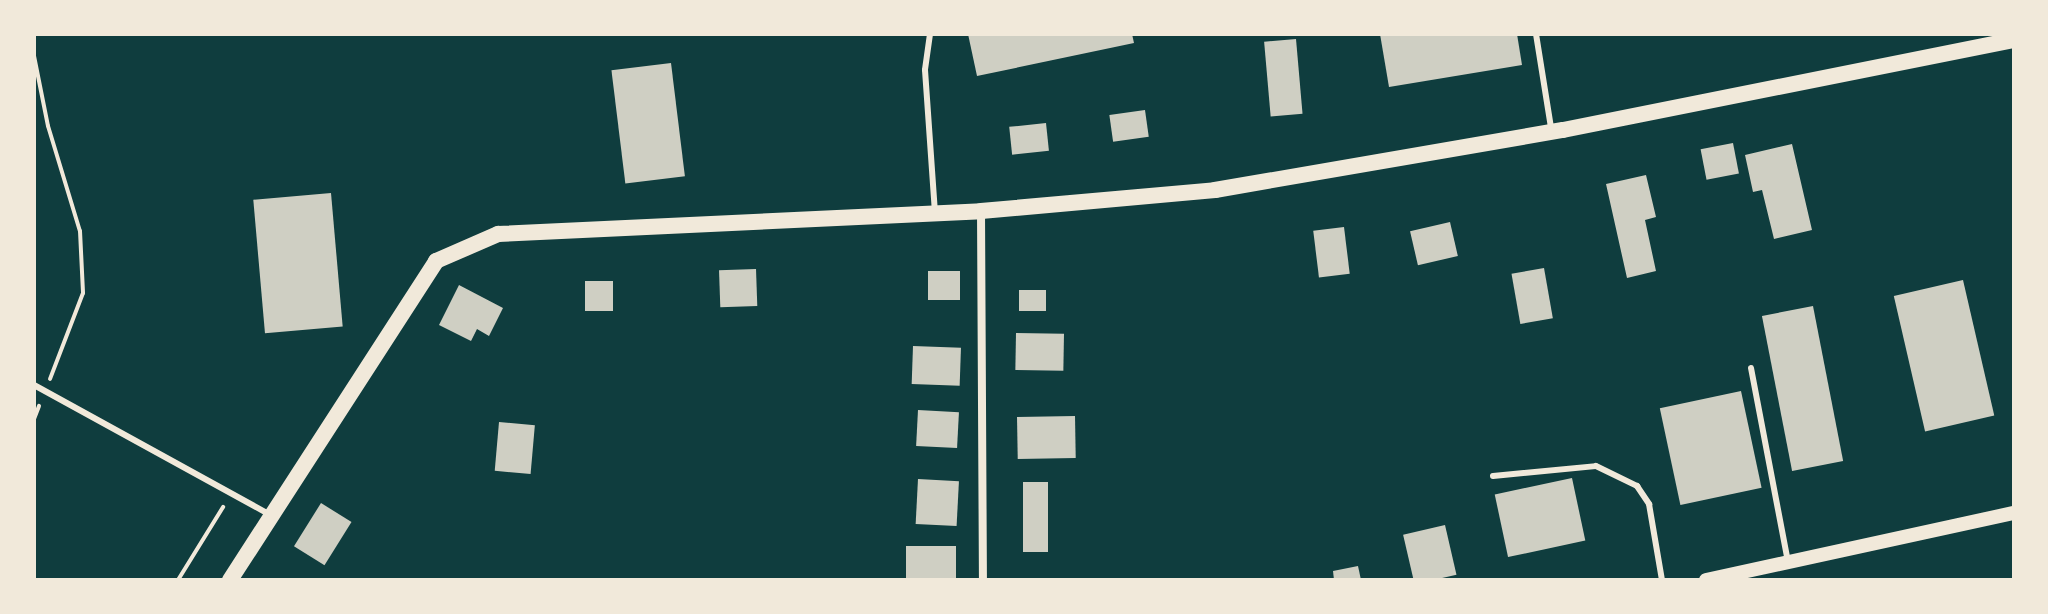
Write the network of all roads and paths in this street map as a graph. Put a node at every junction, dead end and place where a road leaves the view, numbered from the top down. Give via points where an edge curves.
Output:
1 (930, 34) edge
2 (1536, 34) edge
3 (2014, 40) edge
4 (34, 56) edge
5 (1552, 132) junction
6 (981, 211) junction
7 (935, 214) junction
8 (1751, 368) dead end
9 (34, 374) edge
10 (39, 386) edge
11 (34, 419) edge
12 (1493, 476) dead end
13 (232, 493) junction
14 (2014, 513) edge
15 (270, 514) junction
16 (1788, 562) junction
17 (178, 580) edge
18 (230, 580) edge
19 (983, 580) edge
20 (1662, 580) edge
21 (1706, 580) edge

1 - 7 lane via 925,70
2 - 5 lane
3 - 5 main road
4 - 10 path via 48,126 80,231 83,293
5 - 6 main road via 1215,190
6 - 7 main road
6 - 19 street
7 - 15 main road via 498,234 436,261
8 - 16 lane
9 - 10 lane
10 - 11 path
10 - 13 lane
12 - 20 lane via 1596,466 1637,486 1649,504
13 - 15 lane
13 - 17 path
14 - 16 street
15 - 18 main road
16 - 21 street

